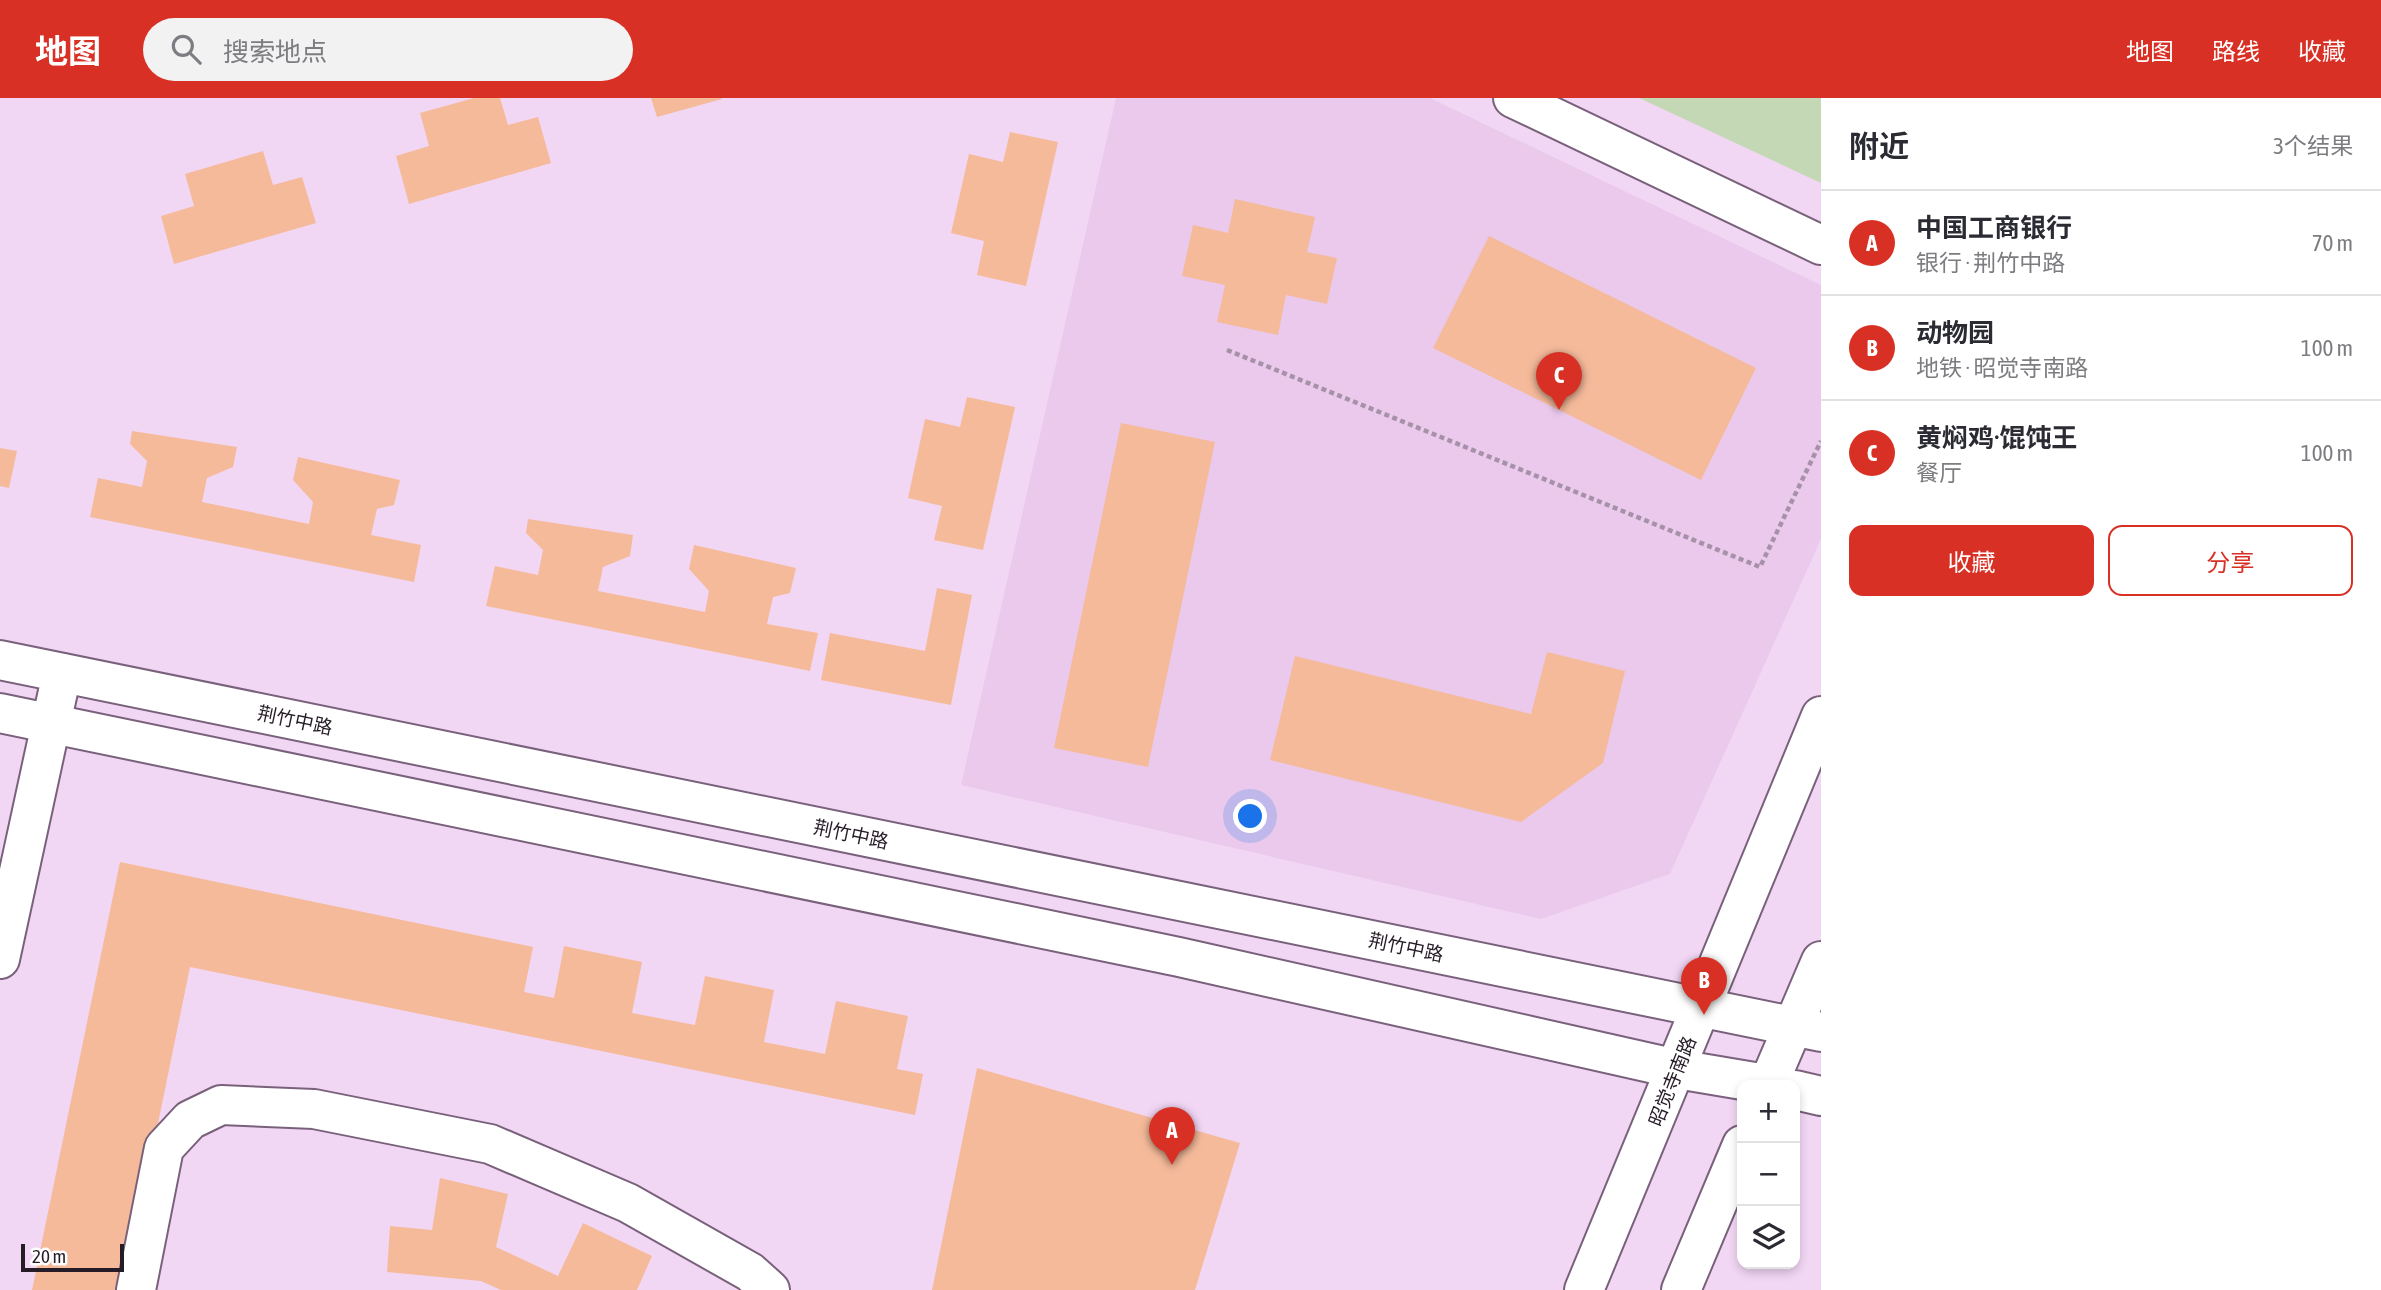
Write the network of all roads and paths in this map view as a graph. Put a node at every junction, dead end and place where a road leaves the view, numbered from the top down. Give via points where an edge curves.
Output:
1 (1513, 98) edge
2 (1821, 245) edge
3 (1227, 350) dead end
4 (1821, 441) edge
5 (0, 660) edge
6 (62, 673) junction
7 (0, 713) edge
8 (1821, 716) edge
9 (52, 723) junction
10 (0, 959) edge
11 (1821, 961) edge
12 (1702, 1008) junction
13 (1807, 1029) edge
14 (1677, 1069) junction
15 (1740, 1080) edge
16 (1772, 1080) edge
17 (1800, 1091) edge
18 (1821, 1096) edge
19 (1737, 1157) edge
20 (136, 1290) edge
21 (770, 1290) edge
22 (1584, 1290) edge
23 (1681, 1290) edge

1 - 2 main road
3 - 4 path via 1760,567
5 - 6 main road, 荆竹中路
6 - 9 main road
6 - 12 main road, 荆竹中路
7 - 9 main road
8 - 12 main road, 昭觉寺南路
9 - 10 main road
9 - 14 main road via 1179,957
11 - 13 main road
12 - 13 main road, 荆竹中路
12 - 14 main road, 昭觉寺南路
13 - 16 main road
14 - 15 main road
14 - 22 main road, 昭觉寺南路
17 - 18 main road
19 - 23 main road
20 - 21 main road via 164,1149 190,1121 221,1105 314,1108 490,1144 628,1203 750,1272

